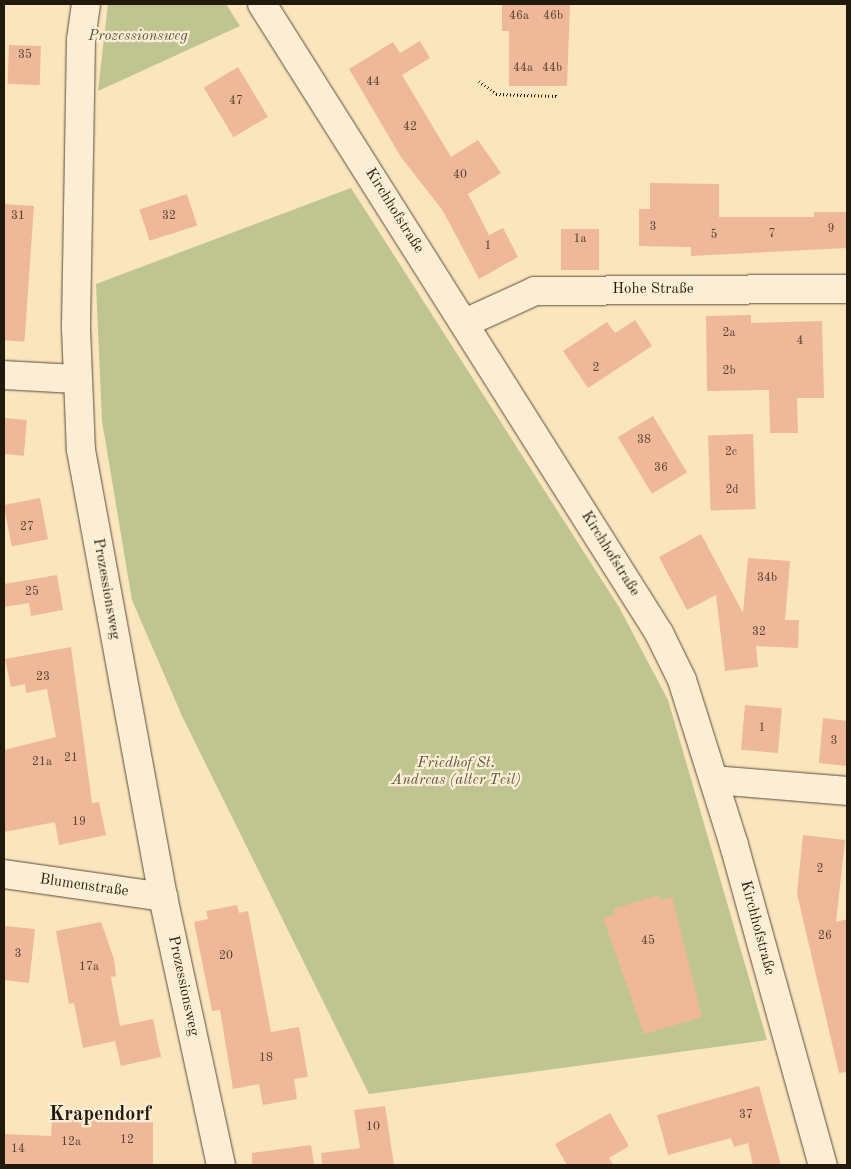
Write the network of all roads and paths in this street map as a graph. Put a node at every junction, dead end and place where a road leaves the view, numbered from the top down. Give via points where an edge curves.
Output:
1 (86, 4) edge
2 (262, 4) edge
3 (479, 81) dead end
4 (558, 96) dead end
5 (847, 289) edge
6 (465, 323) junction
7 (4, 375) edge
8 (76, 379) junction
9 (714, 780) junction
10 (847, 791) edge
11 (4, 874) edge
12 (163, 897) junction
13 (221, 1165) edge
14 (823, 1165) edge

1 - 8 street, Prozessionsweg via 81,38
2 - 6 street, Kirchhofstraße
3 - 4 path via 496,94
5 - 6 street, Hohe Straße via 535,291
6 - 9 street, Kirchhofstraße via 659,633 682,680
7 - 8 street
8 - 12 street, Prozessionsweg via 81,450
9 - 10 street
9 - 14 street, Kirchhofstraße
11 - 12 street, Blumenstraße
12 - 13 street, Prozessionsweg

